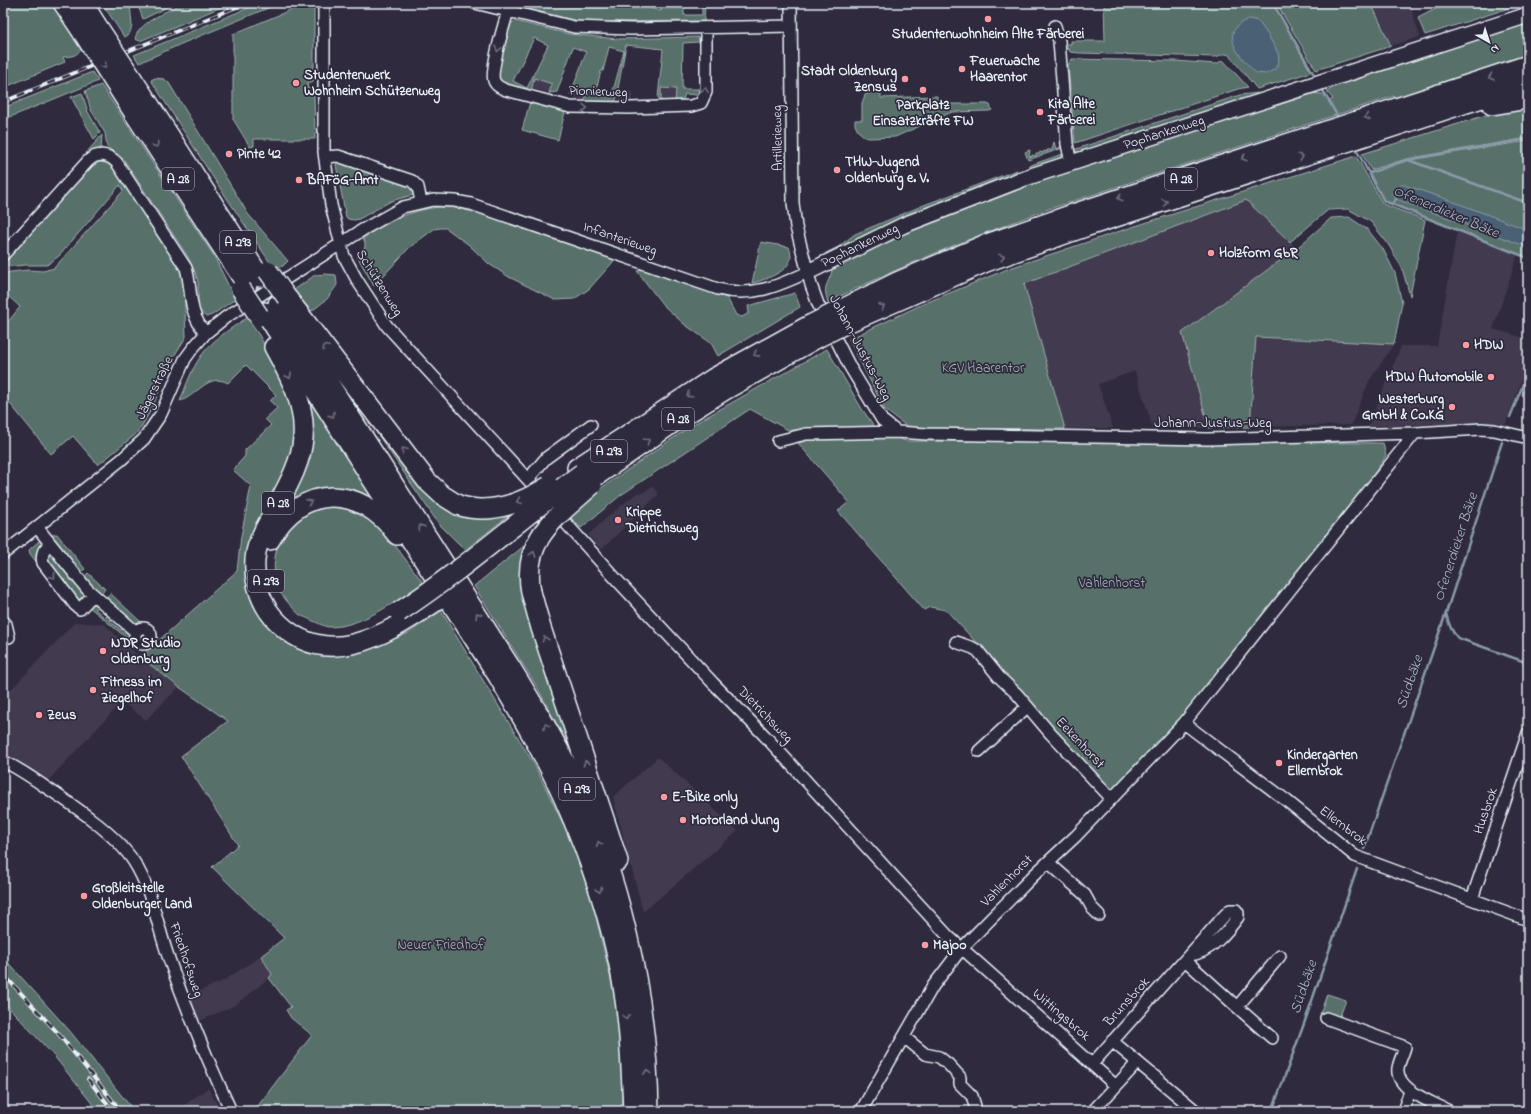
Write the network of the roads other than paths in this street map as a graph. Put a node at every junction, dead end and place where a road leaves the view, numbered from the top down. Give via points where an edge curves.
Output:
1 (63, 3) edge
2 (83, 3) edge
3 (324, 3) edge
4 (475, 3) edge
5 (791, 3) edge
6 (508, 11) junction
7 (1528, 15) edge
8 (792, 26) junction
9 (1055, 26) dead end
10 (706, 28) junction
11 (90, 29) junction
12 (1528, 65) edge
13 (1528, 83) edge
14 (1528, 99) edge
15 (140, 107) junction
16 (1441, 112) junction
17 (325, 157) junction
18 (1071, 163) junction
19 (421, 202) junction
20 (341, 245) junction
21 (3, 254) edge
22 (808, 272) junction
23 (251, 278) junction
24 (272, 308) junction
25 (843, 317) junction
26 (814, 332) junction
27 (206, 333) junction
28 (591, 425) dead end
29 (637, 430) joint
30 (897, 432) junction
31 (1416, 433) junction
32 (1528, 438) edge
33 (778, 441) dead end
34 (585, 477) junction
35 (528, 478) junction
36 (548, 502) joint
37 (37, 527) junction
38 (50, 544) junction
39 (3, 554) edge
40 (434, 577) junction
41 (93, 595) junction
42 (402, 617) junction
43 (3, 621) edge
44 (136, 632) dead end
45 (9, 637) dead end
46 (956, 642) dead end
47 (1027, 707) junction
48 (1184, 723) junction
49 (1528, 733) edge
50 (979, 751) dead end
51 (3, 761) edge
52 (1112, 799) junction
53 (1048, 862) junction
54 (1472, 899) junction
55 (1099, 915) dead end
56 (1528, 920) edge
57 (962, 948) junction
58 (1280, 956) dead end
59 (641, 1004) junction
60 (1237, 1007) junction
61 (1326, 1018) dead end
62 (904, 1037) junction
63 (1272, 1038) dead end
64 (1112, 1041) junction
65 (1092, 1063) junction
66 (1137, 1063) junction
67 (1116, 1086) junction
68 (1410, 1091) junction
69 (975, 1106) dead end
70 (231, 1111) edge
71 (633, 1111) edge
72 (649, 1111) edge
73 (861, 1111) edge
74 (1094, 1111) edge
75 (1196, 1111) edge
76 (1403, 1111) edge
77 (1449, 1111) edge

1 - 11 highway, A 28
2 - 11 highway, A 28
3 - 17 street, Schützenweg
4 - 6 street
5 - 8 street, Artillerieweg
6 - 10 street via 574,27
6 -> 10 street, Pionierweg via 493,70 494,82 506,90 570,107 630,108 691,106 701,103 706,92
7 - 18 street, Pophankenweg
8 - 10 street
8 - 22 street, Artillerieweg via 794,212
9 - 18 street via 1059,41 1067,144
11 - 15 highway, A 28, bridge
12 -> 25 highway, A 28 via 984,245 898,282
13 - 16 highway, A 28
14 - 16 highway
15 -> 23 highway, A 28
15 - 23 highway, A 28 via 215,207 234,221
25 -> 16 highway, A 28 via 1085,227
17 - 19 street via 338,156 412,181 418,187
17 - 20 street, Schützenweg via 331,205
18 - 22 street, Pophankenweg via 987,192 904,225
19 - 20 street, Infanterieweg via 393,212
19 - 22 street, Infanterieweg via 444,200 471,204 726,291 746,293 765,290
20 - 27 street, Jägerstraße
20 - 35 street, Schützenweg via 357,280 387,326
21 - 27 street via 88,161 102,154 110,157 118,163 180,257 190,280 193,314
22 - 30 street, Johann-Justus-Weg via 818,304 850,367 882,420
23 - 24 highway, A 28, bridge
23 - 24 highway, A 28, bridge
34 -> 24 highway, A 28, bridge via 508,505 479,510 458,505 427,481
24 -> 40 highway, A 293
24 -> 42 highway, A 28 via 304,425 300,457 256,550 254,564 262,599 268,611 287,630 299,638 327,646 356,644 374,638
59 -> 24 highway, A 293 via 629,939 606,863 586,808 545,723 512,668
25 - 26 highway, A 28, bridge
26 -> 29 highway, A 28 via 714,378
34 -> 26 highway, A 28 via 615,463
27 - 37 street, Jägerstraße via 185,359 161,414 144,440
28 - 35 street via 546,458
29 - 34 highway, A 293
30 - 31 street, Johann-Justus-Weg via 1208,439
30 - 33 street, Johann-Justus-Weg via 806,434
31 - 32 street, Johann-Justus-Weg via 1488,429
31 - 48 street, Vahlenhorst
34 - 42 highway, A 293, bridge via 543,501
59 -> 34 highway, A 28, bridge via 643,967 627,891 531,592 532,555 539,538
35 - 36 street, Schützenweg
36 - 57 street, Dietrichsweg via 717,688
37 - 38 street
37 - 39 street, Jägerstraße
38 - 41 street
38 -> 41 street via 41,557 43,563 75,605 82,608
42 -> 40 highway, A 293 via 370,629 336,637 322,636 299,627 281,611 266,581 266,555 276,529 296,508 309,501 326,497 360,502 384,520 417,564
40 -> 71 highway, A 293 via 532,734 554,776 585,849 603,902 618,961 627,1019
41 - 44 street
43 - 45 street
46 - 47 street, Eekenhorst via 978,651
47 - 50 street
47 - 52 street, Eekenhorst
48 - 52 street, Vahlenhorst
48 - 54 street, Ellernbrok via 1355,856
49 - 54 street, Husbrok
51 - 70 street, Friedhofsweg via 30,776 80,811 117,842 134,862 144,881 193,1024
52 - 53 street, Vahlenhorst
53 - 55 street via 1084,895
53 - 57 street, Vahlenhorst
54 - 56 street, Ellernbrok
57 - 62 street, Vahlenhorst via 933,986
57 - 65 street, Wittingsbrok
58 - 60 street
72 -> 59 highway, A 293
60 - 63 street, Brunsbrok
60 - 64 street, Brunsbrok via 1187,957
61 - 68 street via 1405,1047 1398,1069 1404,1086
62 - 69 street via 925,1054 940,1057 948,1064 960,1077 960,1084 972,1096
62 - 73 street, Vahlenhorst
64 - 65 street, Brunsbrok
64 - 66 street
65 - 67 street, Wittingsbrok
66 - 67 street
66 - 75 street
67 - 74 street
68 - 76 street
68 - 77 street

